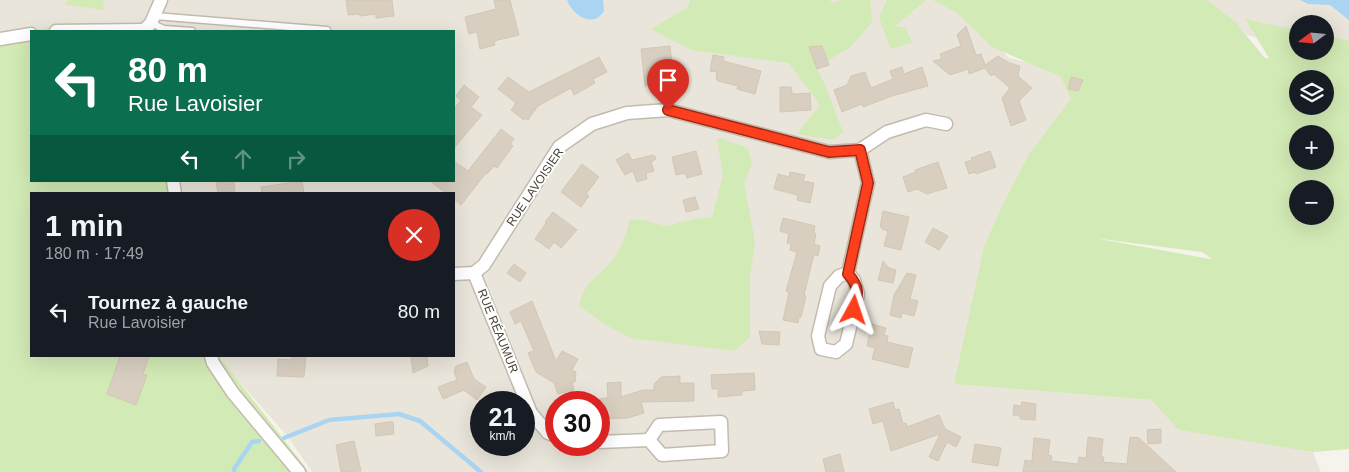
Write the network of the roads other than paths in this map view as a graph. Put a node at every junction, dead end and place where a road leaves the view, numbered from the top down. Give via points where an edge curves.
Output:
1 (161, 0) edge
2 (148, 25) edge
3 (71, 30) edge
4 (178, 30) edge
5 (327, 30) edge
6 (30, 34) edge
7 (0, 39) edge
8 (946, 124) dead end
9 (860, 150) junction
10 (474, 273) junction
11 (455, 274) edge
12 (848, 274) junction
13 (211, 357) edge
14 (545, 430) edge
15 (648, 440) junction
16 (610, 442) edge
17 (298, 472) edge

1 - 2 street
2 - 3 street
2 - 4 lane
2 - 5 lane
6 - 7 street
8 - 9 street, RUE LAVOISIER via 926,120 887,132
9 - 10 street, RUE LAVOISIER via 829,152 668,110 627,113 592,124 560,148 484,265
9 - 12 street via 868,183
10 - 11 street
10 - 14 street, RUE RÉAUMUR via 531,414
12 - 12 street via 840,276 830,286 818,336 821,348 836,352 846,344 858,294 854,280
13 - 17 street via 232,393
15 - 15 street via 662,455 722,450 721,422 659,425
15 - 16 street

